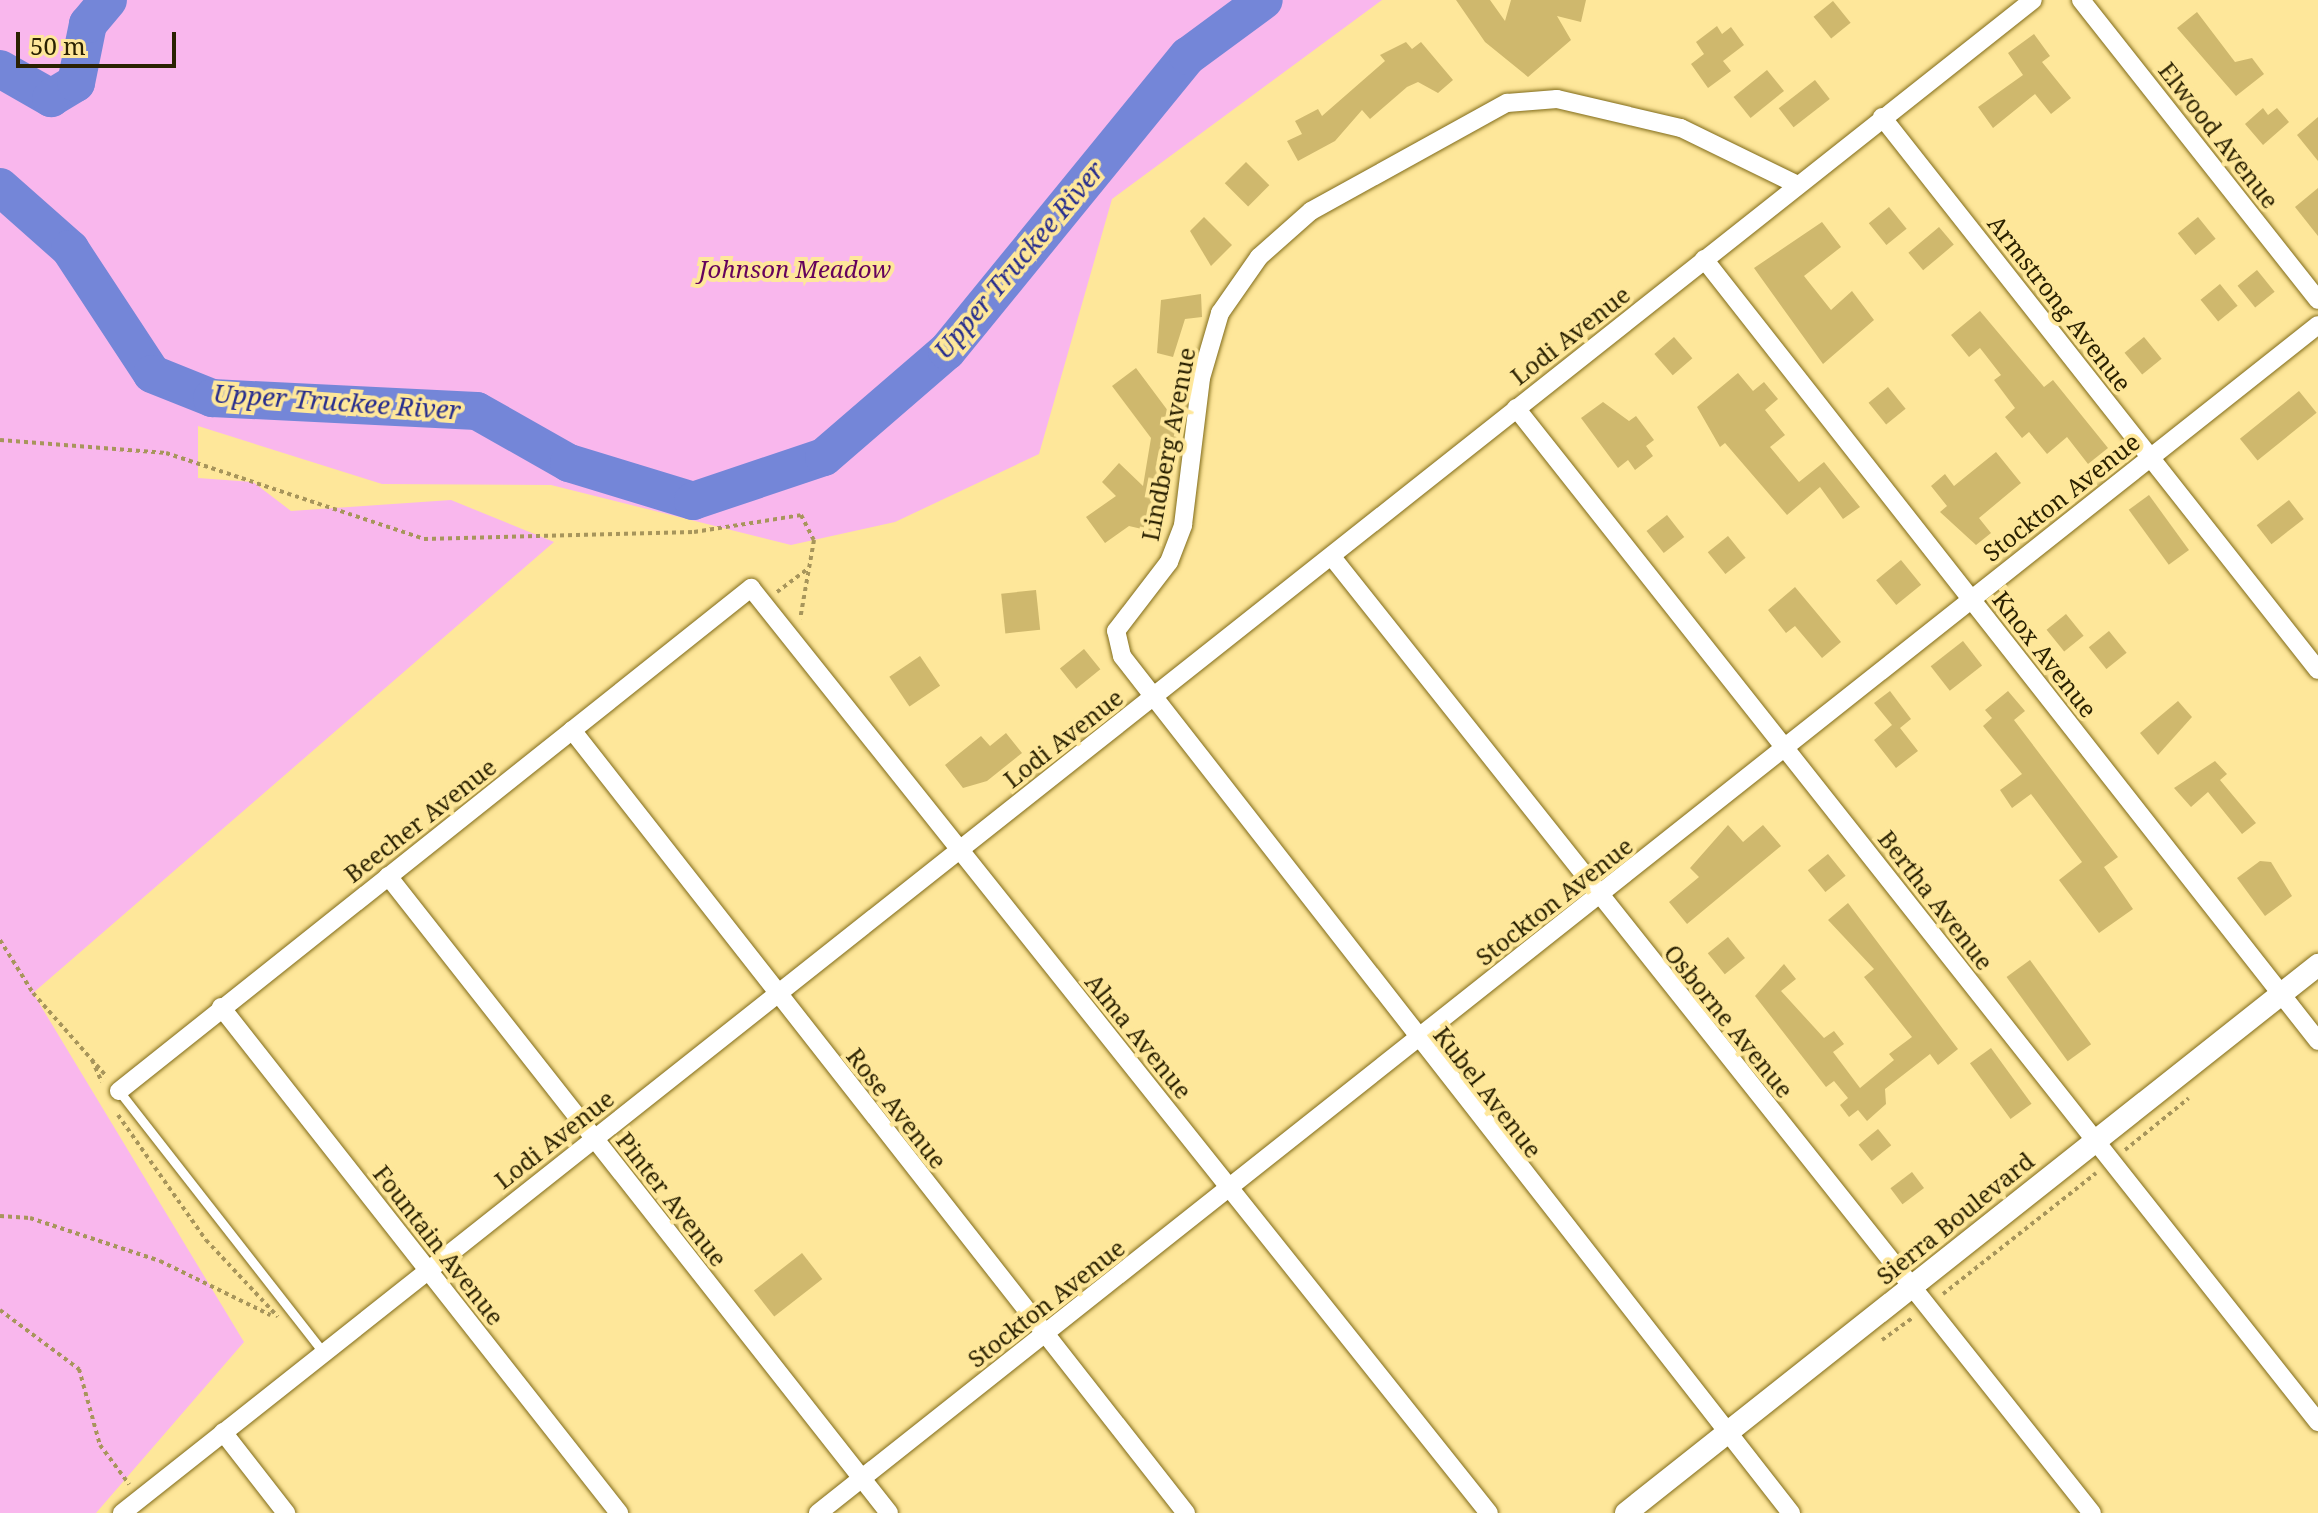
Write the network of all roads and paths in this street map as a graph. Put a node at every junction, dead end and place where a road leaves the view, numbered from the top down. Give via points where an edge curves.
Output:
1 (2033, 0) edge
2 (2081, 0) edge
3 (1882, 117) junction
4 (1798, 185) junction
5 (1704, 259) junction
6 (2318, 300) edge
7 (2318, 325) edge
8 (1516, 408) junction
9 (0, 440) edge
10 (2152, 457) junction
11 (1332, 557) junction
12 (807, 569) junction
13 (757, 595) junction
14 (1970, 597) junction
15 (796, 646) junction
16 (2318, 670) edge
17 (1153, 697) junction
18 (572, 730) junction
19 (1786, 748) junction
20 (960, 851) junction
21 (388, 876) junction
22 (1599, 897) junction
23 (0, 940) edge
24 (2318, 965) edge
25 (2281, 994) junction
26 (779, 996) junction
27 (221, 1007) junction
28 (1417, 1040) junction
29 (2318, 1041) edge
30 (92, 1060) junction
31 (111, 1093) junction
32 (594, 1139) junction
33 (2094, 1140) junction
34 (1230, 1188) junction
35 (0, 1216) edge
36 (427, 1267) junction
37 (1911, 1286) junction
38 (0, 1310) edge
39 (273, 1316) junction
40 (296, 1318) junction
41 (1044, 1335) junction
42 (322, 1351) junction
43 (2318, 1422) edge
44 (223, 1432) junction
45 (1727, 1432) junction
46 (862, 1479) junction
47 (139, 1498) junction
48 (122, 1513) edge
49 (286, 1513) edge
50 (619, 1513) edge
51 (818, 1513) edge
52 (889, 1513) edge
53 (1186, 1513) edge
54 (1489, 1513) edge
55 (1626, 1513) edge
56 (1791, 1513) edge
57 (2092, 1513) edge

1 - 3 street, Lodi Avenue
2 - 6 street, Elwood Avenue
3 - 4 street, Lodi Avenue
3 - 10 street, Armstrong Avenue
4 - 5 street, Lodi Avenue
4 - 17 street, Lindberg Avenue via 1681,128 1557,99 1507,103 1311,211 1259,257 1220,313 1201,378 1183,525 1169,562 1116,631 1122,656
5 - 8 street, Lodi Avenue
5 - 14 street, Knox Avenue
7 - 10 street, Stockton Avenue
8 - 11 street, Lodi Avenue
8 - 19 street, Bertha Avenue
9 - 12 path via 166,453 424,539 694,532 801,515 814,540
10 - 14 street, Stockton Avenue
10 - 16 street, Armstrong Avenue
11 - 17 street, Lodi Avenue
11 - 22 street, Osborne Avenue
12 - 13 path
12 - 15 path
13 - 15 street, Alma Avenue
13 - 18 street, Beecher Avenue
14 - 19 street, Stockton Avenue
14 - 25 street, Knox Avenue
15 - 20 street, Alma Avenue
17 - 20 street, Lodi Avenue
17 - 28 street, Kubel Avenue
18 - 21 street, Beecher Avenue
18 - 26 street, Rose Avenue
19 - 22 street, Stockton Avenue
19 - 33 street, Bertha Avenue
20 - 26 street, Lodi Avenue
20 - 34 street, Alma Avenue
21 - 27 street, Beecher Avenue
21 - 32 street, Pinter Avenue
22 - 28 street, Stockton Avenue
22 - 37 street, Osborne Avenue
23 - 30 path via 33,993
24 - 25 street, Sierra Boulevard
25 - 29 street, Knox Avenue
25 - 33 street, Sierra Boulevard
26 - 32 street, Lodi Avenue
26 - 41 street, Rose Avenue
27 - 31 street, Beecher Avenue
27 - 36 street, Fountain Avenue
28 - 34 street, Stockton Avenue
28 - 45 street, Kubel Avenue
30 - 31 path
30 - 31 path
31 - 39 path via 206,1240
31 - 40 lane
32 - 36 street, Lodi Avenue
32 - 46 street, Pinter Avenue
33 - 37 street, Sierra Boulevard
33 - 43 street, Bertha Avenue
34 - 41 street, Stockton Avenue
34 - 54 street, Alma Avenue
35 - 39 path via 30,1218 160,1261
36 - 42 street, Lodi Avenue
36 - 50 street, Fountain Avenue
37 - 45 street, Sierra Boulevard
37 - 57 street, Osborne Avenue
38 - 47 path via 79,1369 100,1445
39 - 40 path
40 - 42 lane
41 - 46 street, Stockton Avenue
41 - 53 street, Rose Avenue
42 - 44 street, Lodi Avenue
44 - 47 street, Lodi Avenue
44 - 49 street
45 - 55 street, Sierra Boulevard
45 - 56 street, Kubel Avenue
46 - 51 street, Stockton Avenue
46 - 52 street, Pinter Avenue
47 - 48 street, Lodi Avenue

